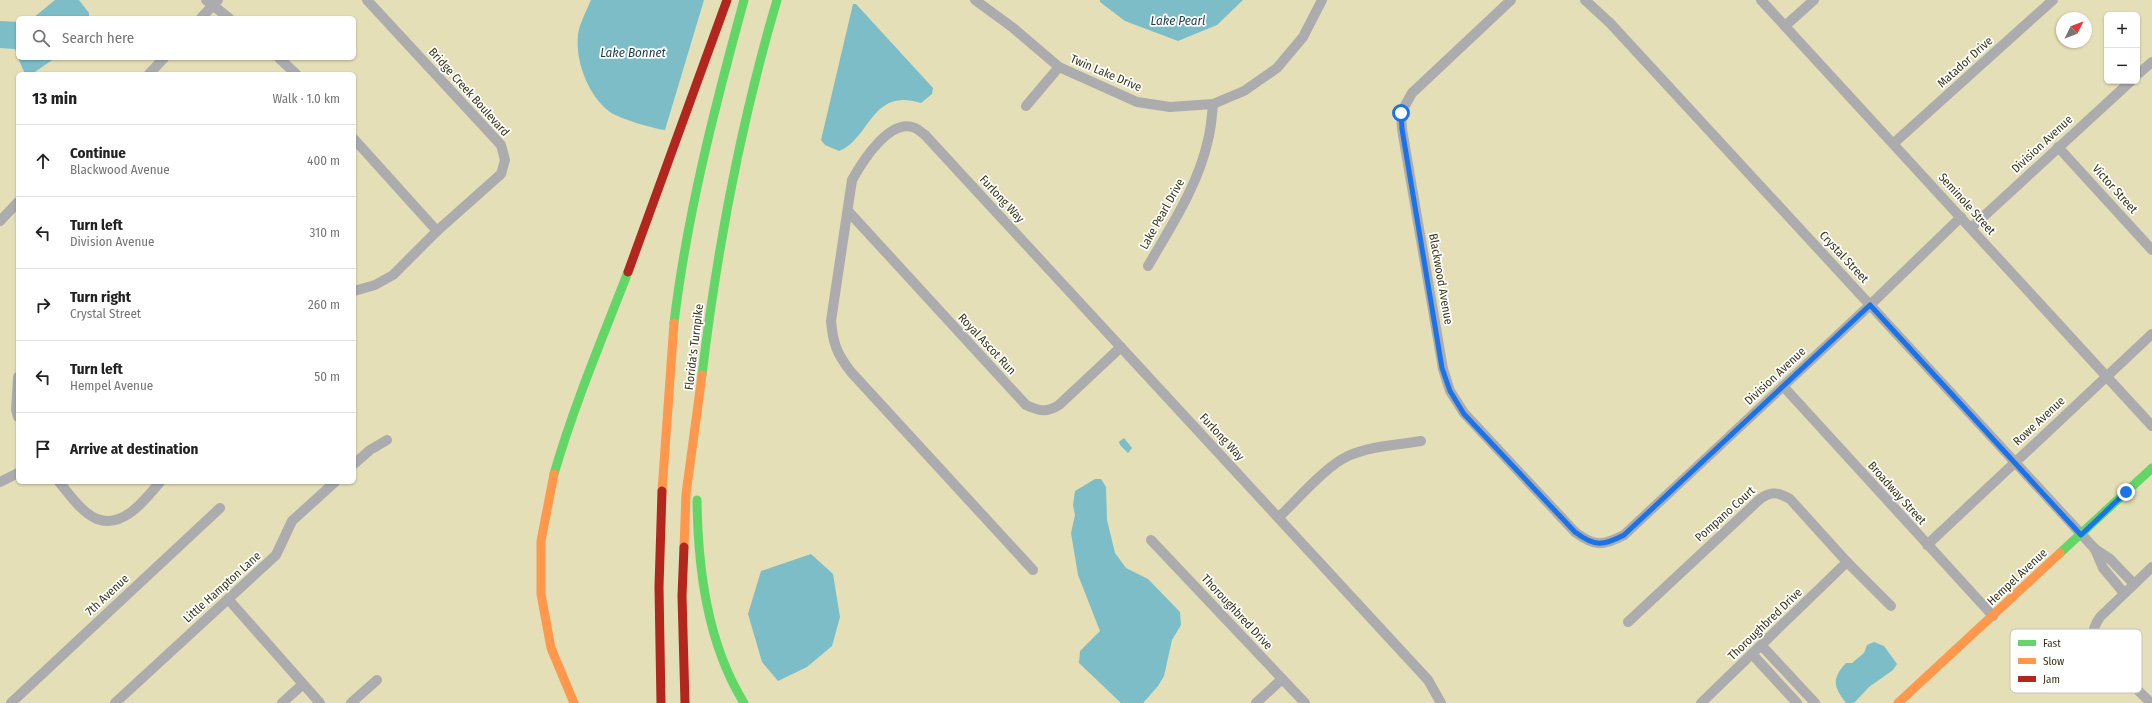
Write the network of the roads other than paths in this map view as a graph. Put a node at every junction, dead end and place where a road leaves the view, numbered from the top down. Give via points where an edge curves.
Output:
1 (367, 0) edge
2 (727, 0) edge
3 (744, 0) edge
4 (777, 0) edge
5 (975, 0) edge
6 (1322, 0) edge
7 (1511, 0) edge
8 (1585, 0) edge
9 (1761, 0) edge
10 (1814, 0) edge
11 (2053, 0) edge
12 (212, 2) edge
13 (202, 16) edge
14 (227, 16) edge
15 (1785, 26) junction
16 (162, 60) edge
17 (281, 60) edge
18 (2152, 62) edge
19 (1059, 67) junction
20 (151, 72) edge
21 (294, 72) edge
22 (2140, 72) edge
23 (2128, 84) edge
24 (1213, 104) junction
25 (1026, 106) dead end
26 (356, 141) edge
27 (1894, 143) junction
28 (2058, 147) junction
29 (16, 204) edge
30 (848, 211) junction
31 (1961, 217) junction
32 (0, 221) edge
33 (1971, 228) junction
34 (436, 231) junction
35 (2152, 250) edge
36 (1148, 266) dead end
37 (356, 290) edge
38 (1870, 305) junction
39 (2152, 334) edge
40 (1121, 347) junction
41 (2106, 377) junction
42 (1783, 386) junction
43 (698, 411) junction
44 (2152, 426) edge
45 (387, 440) dead end
46 (1421, 441) dead end
47 (356, 462) edge
48 (2015, 462) junction
49 (2152, 468) edge
50 (16, 474) edge
51 (698, 478) dead end
52 (0, 482) edge
53 (61, 484) edge
54 (158, 484) edge
55 (333, 484) edge
56 (698, 493) dead end
57 (220, 508) dead end
58 (1279, 517) junction
59 (2081, 535) junction
60 (1151, 540) dead end
61 (1600, 544) joint
62 (1927, 545) junction
63 (2095, 550) junction
64 (1847, 562) junction
65 (2152, 567) edge
66 (1033, 570) dead end
67 (2134, 584) junction
68 (2124, 592) junction
69 (228, 599) junction
70 (1891, 606) dead end
71 (1993, 616) junction
72 (1628, 622) dead end
73 (2094, 629) edge
74 (1762, 646) junction
75 (1752, 654) junction
76 (1282, 679) junction
77 (377, 680) dead end
78 (303, 684) junction
79 (2142, 693) edge
80 (11, 703) edge
81 (115, 703) edge
82 (282, 703) edge
83 (320, 703) edge
84 (351, 703) edge
85 (574, 703) edge
86 (661, 703) edge
87 (685, 703) edge
88 (744, 703) edge
89 (1256, 703) edge
90 (1305, 703) edge
91 (1441, 703) edge
92 (1700, 703) edge
93 (1797, 703) edge
94 (1815, 703) edge
95 (1898, 703) edge
96 (2151, 703) edge

1 - 34 street, Bridge Creek Boulevard via 501,146 505,160 501,174
2 - 85 main road via 626,278 560,449 548,492 542,529 540,568 543,608 552,648 565,686
3 - 86 main road, Florida's Turnpike via 690,227 674,323 659,532 658,636
4 - 43 main road, Florida's Turnpike via 760,62 722,234 708,315
5 - 19 street, Twin Lake Drive
6 - 24 street, Twin Lake Drive via 1303,37 1277,68 1244,91
7 - 61 street, Blackwood Avenue via 1412,93 1401,113 1402,129 1442,368 1450,391 1464,414 1575,532 1586,540
8 - 38 street, Crystal Street via 1610,23
9 - 15 street, Seminole Street
10 - 15 street
11 - 27 street, Matador Drive
12 - 13 street
12 - 14 street
15 - 27 street, Seminole Street
16 - 20 street
17 - 21 street
18 - 22 street
19 - 24 street, Twin Lake Drive via 1137,102 1170,107
19 - 25 street
23 - 28 street, Division Avenue
24 - 36 street, Lake Pearl Drive via 1209,140 1198,172 1185,203
26 - 34 street
27 - 31 street, Seminole Street
28 - 33 street, Division Avenue
28 - 35 street, Victor Street
29 - 32 street
30 - 40 street, Royal Ascot Run via 1026,405 1050,411
30 - 40 street, Furlong Way via 852,180 862,161 889,132 901,126 915,127
30 - 66 street, Furlong Way via 831,321 832,340 838,356
31 - 33 street, Seminole Street
31 - 38 street, Division Avenue
33 - 41 street, Seminole Street
34 - 37 street, Bridge Creek Boulevard via 393,275 375,285
38 - 42 street, Division Avenue
38 - 48 street, Crystal Street
39 - 41 street, Rowe Avenue
40 - 58 street, Furlong Way
41 - 44 street, Seminole Street
41 - 48 street, Rowe Avenue
42 - 61 street, Division Avenue via 1624,535
42 - 62 street, Broadway Street
43 - 51 main road
43 - 87 main road, Florida's Turnpike via 686,494 682,596
45 - 47 street
46 - 58 street via 1348,456 1334,465
48 - 59 street, Crystal Street
48 - 62 street, Rowe Avenue
49 - 59 main road, Hempel Avenue
50 - 52 street
53 - 54 street via 82,508 96,519 111,522 124,517 148,497
55 - 69 street, Little Hampton Lane via 292,521 276,555
56 - 88 main road via 700,570 707,614 724,661
57 - 80 street, 7th Avenue
58 - 91 street, Furlong Way via 1428,680
59 - 63 street, Crystal Street
59 - 71 main road, Hempel Avenue
60 - 76 street, Thoroughbred Drive
62 - 71 street, Broadway Street
63 - 67 street via 2110,559
63 - 68 street via 2103,568
64 - 70 street, Pompano Court
64 - 72 street, Pompano Court via 1790,499 1779,493 1768,493
64 - 74 street, Thoroughbred Drive
65 - 67 street
67 - 68 street
68 - 73 street via 2100,617
69 - 78 street
69 - 81 street, Little Hampton Lane
71 - 95 main road, Hempel Avenue
74 - 75 street, Thoroughbred Drive
74 - 94 street
75 - 92 street, Thoroughbred Drive
75 - 93 street
76 - 89 street
76 - 90 street, Thoroughbred Drive
77 - 84 street
78 - 82 street
78 - 83 street
79 - 96 street

